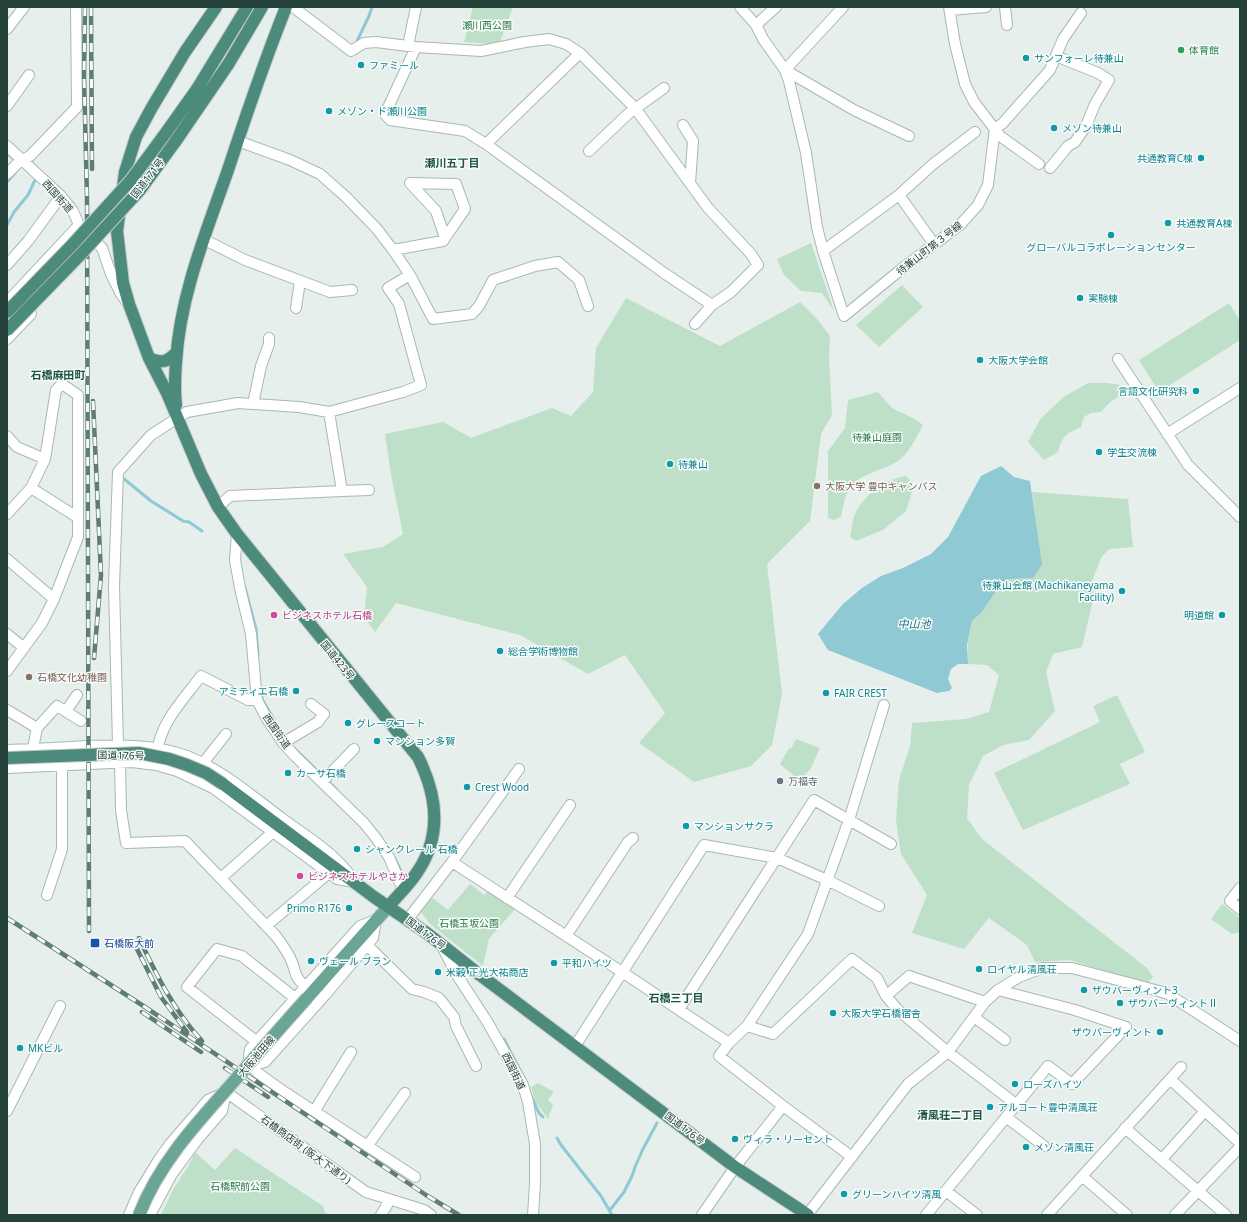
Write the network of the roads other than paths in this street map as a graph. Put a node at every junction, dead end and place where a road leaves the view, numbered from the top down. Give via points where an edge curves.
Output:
1 (24, 7) edge
2 (76, 7) edge
3 (216, 7) edge
4 (247, 7) edge
5 (262, 7) edge
6 (286, 7) edge
7 (293, 7) edge
8 (416, 7) edge
9 (740, 7) edge
10 (776, 7) edge
11 (843, 7) edge
12 (986, 7) edge
13 (1005, 7) edge
14 (949, 8) edge
15 (1081, 13) dead end
16 (756, 25) junction
17 (1007, 25) dead end
18 (7, 29) edge
19 (412, 46) junction
20 (580, 53) junction
21 (1056, 56) junction
22 (785, 70) junction
23 (30, 75) dead end
24 (664, 88) dead end
25 (7, 106) edge
26 (635, 108) junction
27 (683, 125) dead end
28 (994, 128) junction
29 (975, 132) dead end
30 (909, 136) dead end
31 (238, 140) junction
32 (486, 144) junction
33 (7, 146) edge
34 (590, 151) dead end
35 (19, 162) junction
36 (1039, 164) dead end
37 (1050, 168) dead end
38 (7, 174) edge
39 (690, 183) junction
40 (899, 195) junction
41 (61, 196) junction
42 (79, 225) junction
43 (445, 238) junction
44 (203, 239) junction
45 (934, 244) junction
46 (392, 250) junction
47 (823, 252) junction
48 (49, 258) junction
49 (120, 262) junction
50 (7, 265) edge
51 (111, 274) junction
52 (410, 275) junction
53 (300, 281) junction
54 (352, 290) dead end
55 (8, 298) edge
56 (129, 304) junction
57 (712, 305) junction
58 (588, 306) dead end
59 (296, 308) dead end
60 (7, 312) edge
61 (695, 324) dead end
62 (7, 330) edge
63 (269, 338) dead end
64 (7, 339) edge
65 (177, 352) junction
66 (149, 358) junction
67 (1118, 359) dead end
68 (1240, 388) edge
69 (253, 404) junction
70 (328, 412) junction
71 (178, 418) junction
72 (1167, 434) junction
73 (7, 436) edge
74 (45, 459) junction
75 (31, 488) junction
76 (369, 490) dead end
77 (342, 491) junction
78 (218, 507) junction
79 (7, 514) edge
80 (77, 517) junction
81 (1240, 517) edge
82 (237, 534) junction
83 (7, 559) edge
84 (54, 599) junction
85 (7, 634) edge
86 (24, 648) junction
87 (9, 664) edge
88 (77, 695) dead end
89 (257, 700) junction
90 (311, 704) dead end
91 (884, 705) dead end
92 (7, 710) edge
93 (66, 711) junction
94 (80, 721) dead end
95 (37, 728) junction
96 (226, 734) dead end
97 (287, 741) junction
98 (118, 745) junction
99 (33, 748) junction
100 (48, 748) junction
101 (62, 748) junction
102 (157, 748) junction
103 (354, 749) dead end
104 (7, 750) edge
105 (21, 750) junction
106 (7, 758) edge
107 (200, 762) junction
108 (120, 763) junction
109 (62, 764) junction
110 (48, 765) junction
111 (156, 765) junction
112 (21, 767) junction
113 (7, 768) edge
114 (519, 769) dead end
115 (190, 777) junction
116 (325, 780) junction
117 (570, 805) dead end
118 (849, 820) junction
119 (273, 832) junction
120 (633, 838) dead end
121 (891, 844) dead end
122 (777, 858) junction
123 (452, 862) junction
124 (329, 873) junction
125 (221, 878) junction
126 (827, 880) junction
127 (354, 882) junction
128 (1240, 888) edge
129 (403, 890) junction
130 (47, 895) dead end
131 (507, 898) junction
132 (879, 906) dead end
133 (388, 907) junction
134 (1240, 909) edge
135 (408, 919) junction
136 (376, 920) junction
137 (266, 926) junction
138 (566, 936) junction
139 (441, 944) junction
140 (368, 946) junction
141 (622, 972) junction
142 (998, 990) junction
143 (302, 994) junction
144 (886, 996) junction
145 (986, 1002) junction
146 (60, 1006) dead end
147 (679, 1009) junction
148 (974, 1017) junction
149 (747, 1026) junction
150 (1005, 1040) dead end
151 (1240, 1041) edge
152 (257, 1042) junction
153 (729, 1043) junction
154 (575, 1046) junction
155 (351, 1052) dead end
156 (948, 1052) junction
157 (251, 1065) junction
158 (476, 1066) dead end
159 (1181, 1067) dead end
160 (1170, 1079) junction
161 (226, 1092) junction
162 (405, 1093) dead end
163 (1016, 1105) junction
164 (783, 1106) junction
165 (314, 1110) junction
166 (7, 1111) edge
167 (1205, 1111) junction
168 (1006, 1117) junction
169 (1125, 1128) junction
170 (1240, 1143) edge
171 (368, 1145) junction
172 (1044, 1146) dead end
173 (1240, 1147) edge
174 (164, 1153) junction
175 (852, 1157) junction
176 (1162, 1159) junction
177 (180, 1163) junction
178 (735, 1167) junction
179 (1082, 1176) junction
180 (415, 1177) dead end
181 (1198, 1190) junction
182 (946, 1191) junction
183 (390, 1200) junction
184 (129, 1215) edge
185 (139, 1215) edge
186 (150, 1215) edge
187 (381, 1215) edge
188 (431, 1215) edge
189 (533, 1215) edge
190 (702, 1215) edge
191 (808, 1215) edge
192 (926, 1215) edge
193 (977, 1215) edge
194 (1047, 1215) edge
195 (1127, 1215) edge
196 (1175, 1215) edge
197 (1226, 1215) edge

1 - 18 street
2 - 35 street via 77,107 30,156
3 - 49 highway via 185,52 136,137 125,172 117,231
4 - 60 highway, 国道171号, bridge via 197,89 131,180
5 - 62 highway, 国道171号, bridge via 229,63 140,190
6 - 31 highway
7 - 19 street via 351,51 364,43 376,42
8 - 19 street
9 - 16 street
10 - 16 street
11 - 22 street
12 - 14 street
13 - 17 street
14 - 28 street via 965,84 974,102
15 - 21 street
16 - 22 street
19 - 20 street via 481,51 549,39 566,44
19 - 32 street via 385,114 390,120 464,131
20 - 26 street
20 - 32 street
21 - 28 street via 1050,70 1002,124
21 - 37 street via 1109,80 1086,126 1075,142 1068,146
22 - 30 street via 854,110
22 - 47 street via 806,153
23 - 25 street
24 - 26 street
26 - 34 street
26 - 39 street
27 - 39 street via 693,141
28 - 36 street via 1000,136
28 - 45 street, 待兼山町第３号線 via 988,185 978,205 960,225
29 - 40 street via 932,165
31 - 44 highway
31 - 46 street via 320,174 377,229
32 - 57 street
33 - 35 street, 西国街道
35 - 38 street
35 - 41 street, 西国街道
39 - 57 street via 708,208 758,265 731,292
40 - 45 street
40 - 47 street
41 - 42 street, 西国街道 via 74,211
41 - 50 street
42 - 48 street
42 - 51 street, 西国街道 via 102,248
43 - 43 street via 465,209 456,184 410,182 436,211
43 - 46 street
44 - 53 street via 245,260
44 - 65 highway via 186,296
45 - 47 street, 待兼山町第３号線 via 844,316
46 - 52 street
48 - 55 street
48 - 64 street via 68,274
49 - 51 street via 118,274
49 - 56 highway
51 - 56 street, 西国街道
52 - 58 street via 433,319 472,314 493,280 535,266 558,262 580,280
52 - 70 street via 388,288 399,304 421,385
53 - 54 street via 330,292
53 - 59 street
56 - 66 highway
57 - 61 street
63 - 69 street
65 - 66 highway via 169,360 157,362
65 - 71 highway via 174,391
66 - 71 highway
67 - 72 street
68 - 72 street
69 - 70 street
69 - 71 street via 238,403 187,412
70 - 77 street
71 - 78 highway, 国道423号
71 - 98 street via 151,435 118,472 114,586
72 - 81 street via 1188,465
73 - 74 street via 17,447
74 - 75 street
74 - 80 street via 56,390 62,384 78,395
75 - 79 street
75 - 80 street
76 - 77 street
77 - 78 street via 230,496
78 - 82 highway, 国道423号
80 - 84 street via 78,537
82 - 89 street, 西国街道 via 235,560 251,634
82 - 129 highway, 国道423号 via 418,757 427,775 434,806 432,840 418,872
83 - 84 street
84 - 86 street via 42,623
85 - 86 street
86 - 87 street
88 - 93 street
89 - 97 street, 西国街道 via 267,719
89 - 102 street via 248,700 201,676 167,721
90 - 97 street via 324,714 318,722
91 - 118 street
92 - 95 street
93 - 94 street
93 - 95 street via 57,706
95 - 99 street
96 - 107 street
97 - 116 street, 西国街道
98 - 101 street
98 - 102 street
98 - 108 street
99 - 100 street
99 - 105 street
100 - 101 street
100 - 110 street
101 - 109 street
102 - 107 street
102 - 111 street
103 - 116 street
104 - 105 street
105 - 112 street
106 - 127 highway, 国道176号, bridge via 121,753 153,755 187,765 223,784
107 - 115 street
107 - 127 street via 224,775 325,850 345,868
108 - 109 street
108 - 111 street
108 - 125 street via 121,810 126,843 185,841
109 - 110 street
109 - 130 street via 62,849
110 - 112 street
111 - 115 street
112 - 113 street
114 - 123 street
115 - 119 street via 213,788
116 - 129 street, 西国街道 via 376,838 389,857
117 - 131 street
118 - 121 street
118 - 122 street via 814,800
118 - 126 street
119 - 124 street
119 - 125 street
120 - 138 street
122 - 126 street
122 - 141 street via 704,845
122 - 147 street
123 - 131 street
123 - 135 street
124 - 127 street via 337,879
124 - 137 street
125 - 137 street
126 - 132 street
126 - 149 street via 808,934
127 - 133 highway, 国道176号
128 - 134 street via 1230,901
129 - 133 highway, 国道423号
131 - 138 street
133 - 135 highway, 国道176号
133 - 136 main road, 大阪池田線
135 - 139 highway, 国道176号
136 - 140 street via 373,938
136 - 143 main road, 大阪池田線
137 - 143 street via 284,946
138 - 141 street
139 - 154 highway, 国道176号
139 - 189 street, 西国街道 via 523,1085 535,1144
140 - 157 street via 265,1062
140 - 158 street via 412,989 439,998 454,1017
141 - 147 street
141 - 154 street
142 - 145 street
142 - 151 street via 1019,977 1042,968 1072,968 1168,994
142 - 163 street via 1075,1010 1126,1027 1072,1084 1048,1066
143 - 152 street
143 - 152 street via 242,956 217,949 187,987
143 - 185 main road, 大阪池田線, bridge via 179,1145 158,1177
144 - 145 street via 908,976
144 - 149 street via 877,978 852,958 773,1034
144 - 156 street via 898,1010
145 - 148 street
146 - 166 street
147 - 153 street
148 - 150 street
148 - 156 street
149 - 153 street
152 - 157 street via 250,1049
153 - 164 street via 719,1056
154 - 178 highway, 国道176号
155 - 165 street
156 - 163 street
156 - 175 street via 908,1084
157 - 161 street
157 - 165 street via 258,1073
159 - 160 street
160 - 167 street
160 - 169 street
161 - 174 street via 208,1100
161 - 177 street via 222,1111
161 - 183 street, 石橋商店街 (阪大下通り) via 366,1192
162 - 171 street
163 - 168 street
164 - 175 street
164 - 178 street
165 - 171 street
167 - 170 street
167 - 176 street
168 - 172 street
168 - 182 street
169 - 176 street
169 - 179 street
171 - 180 street
173 - 181 street
174 - 177 street
174 - 184 street via 139,1192
175 - 191 street
176 - 181 street
177 - 186 street
178 - 190 street
178 - 191 highway, 国道176号
179 - 194 street
179 - 195 street
181 - 196 street
181 - 197 street
182 - 192 street
182 - 193 street
183 - 187 street
183 - 188 street, 石橋商店街 (阪大下通り) via 424,1210

